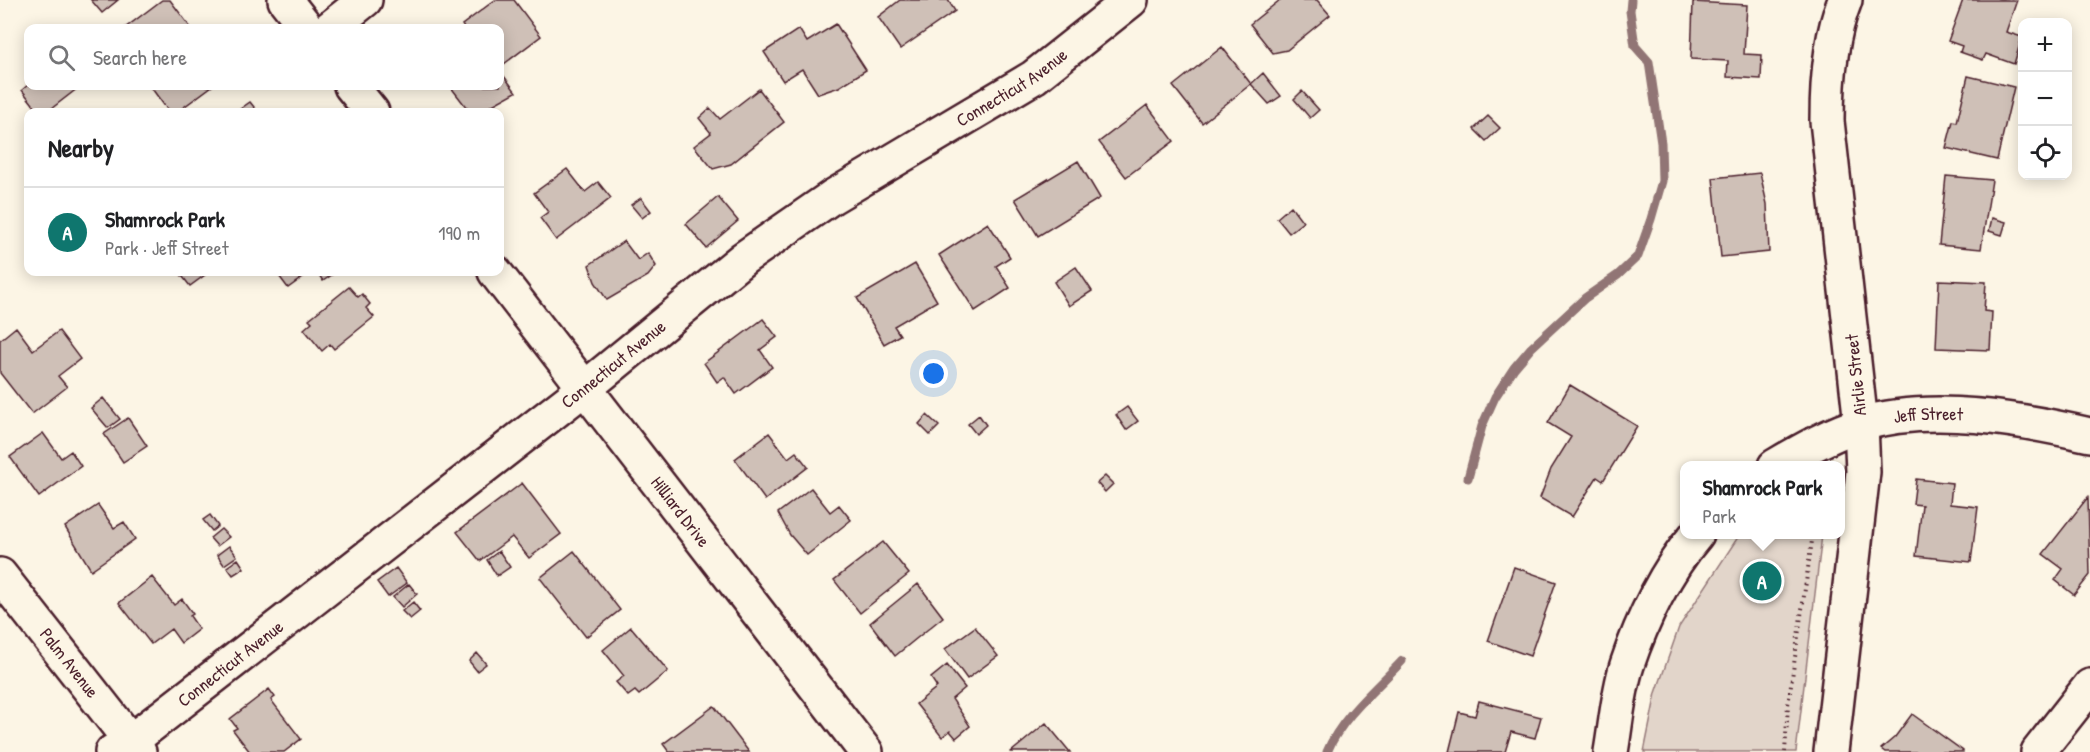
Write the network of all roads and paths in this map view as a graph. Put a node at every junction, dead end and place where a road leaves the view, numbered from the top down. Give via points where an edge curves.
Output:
1 (285, 0) edge
2 (365, 0) edge
3 (1131, 0) edge
4 (1845, 0) edge
5 (304, 24) edge
6 (335, 24) edge
7 (354, 90) edge
8 (369, 108) edge
9 (498, 276) edge
10 (585, 388) junction
11 (1861, 424) junction
12 (2090, 435) edge
13 (1782, 461) edge
14 (1693, 539) edge
15 (1812, 539) edge
16 (0, 575) edge
17 (2090, 686) edge
18 (127, 748) edge
19 (866, 752) edge
20 (1611, 752) edge
21 (1785, 752) edge
22 (1831, 752) edge
23 (2038, 752) edge

1 - 5 street
2 - 6 street
3 - 10 street, Connecticut Avenue via 1034,77 832,197 744,258
4 - 11 street, Airlie Street via 1835,35 1827,121
7 - 8 street
9 - 10 street, Hilliard Drive
10 - 18 street, Connecticut Avenue
10 - 19 street, Hilliard Drive
11 - 12 street, Jeff Street via 1968,414
11 - 13 street, Jeff Street
11 - 22 street, Airlie Street via 1863,472
14 - 20 street via 1676,562 1635,644 1621,688
15 - 21 path
16 - 18 street, Palm Avenue
17 - 23 street

